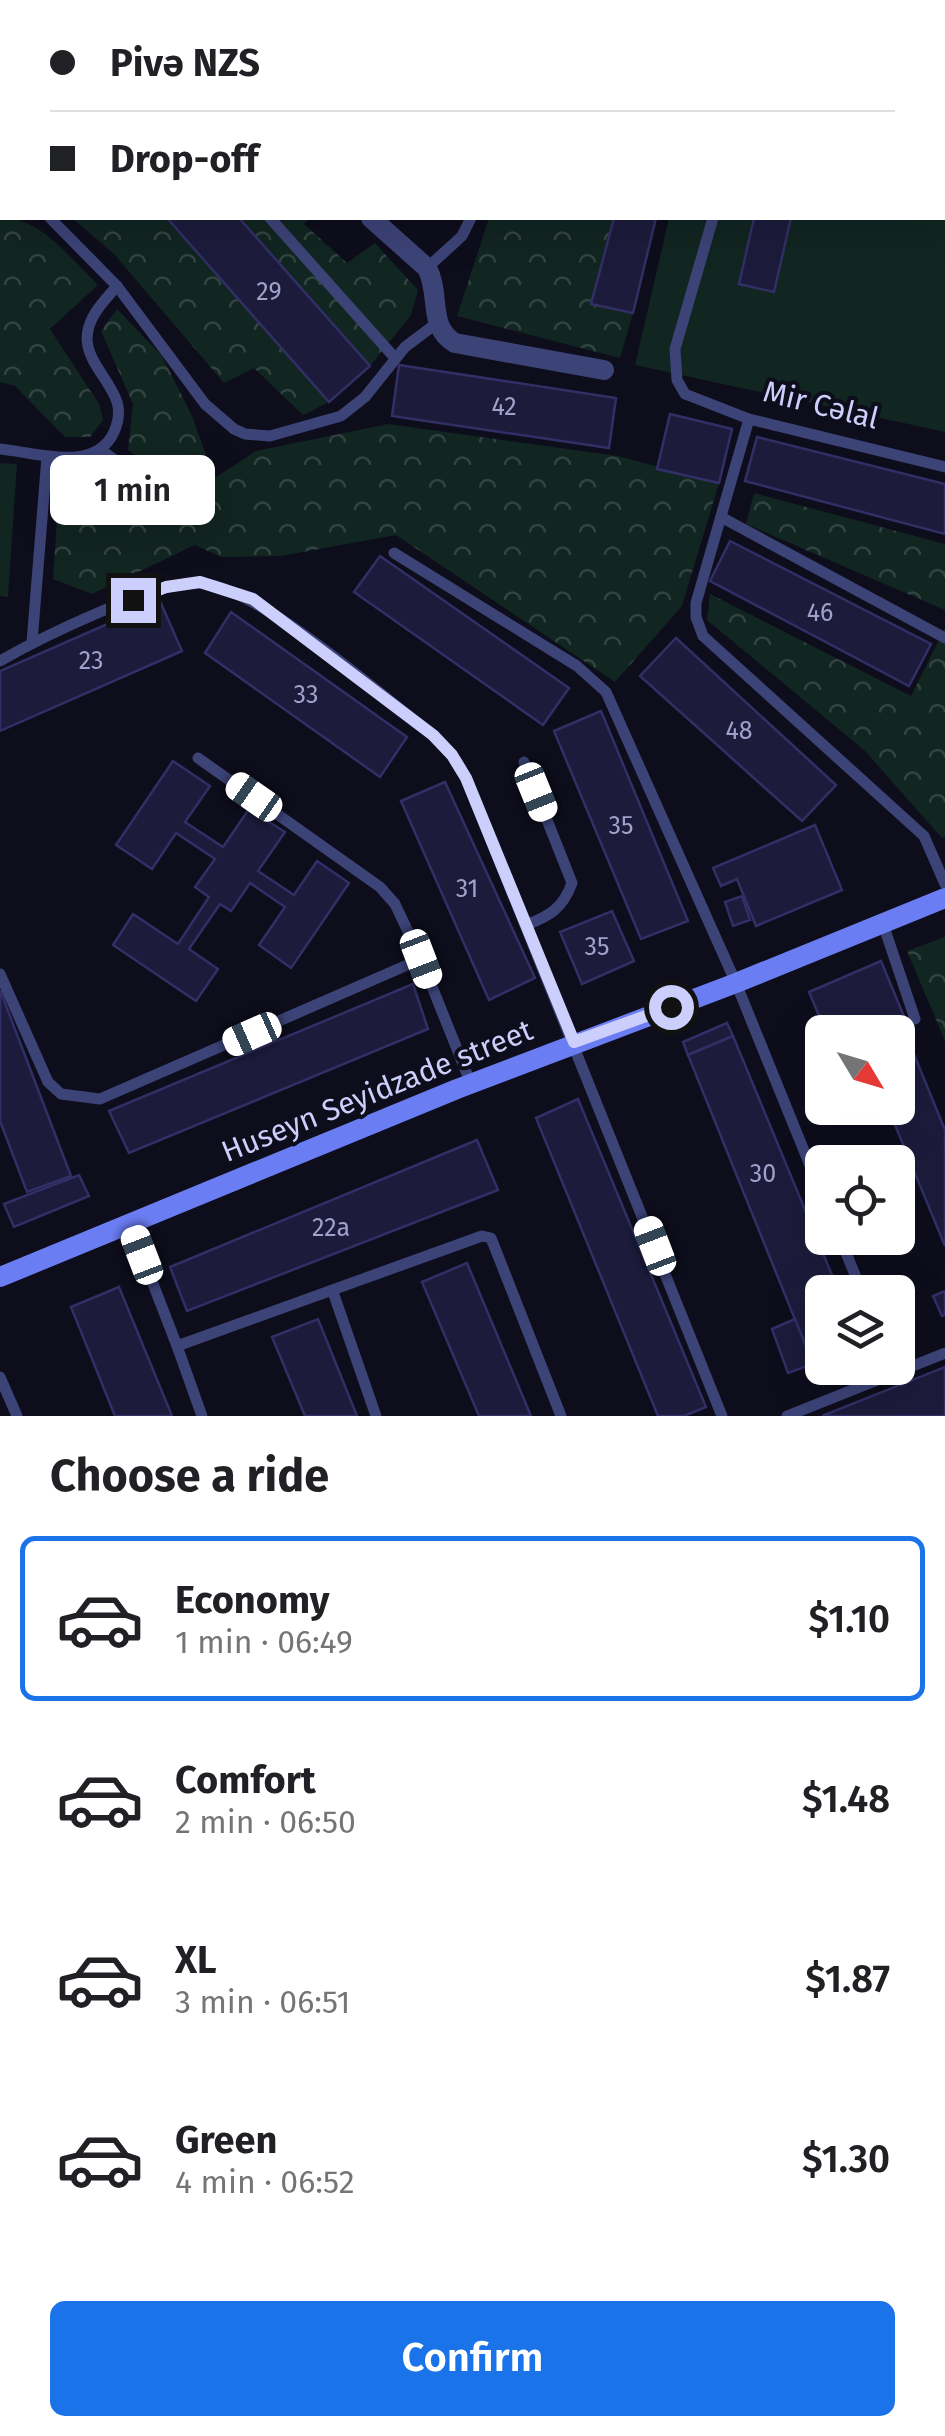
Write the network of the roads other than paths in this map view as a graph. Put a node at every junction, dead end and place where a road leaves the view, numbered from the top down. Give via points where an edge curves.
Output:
1 (52, 220) edge
2 (272, 220) edge
3 (373, 220) edge
4 (470, 220) edge
5 (712, 220) edge
6 (427, 268) junction
7 (117, 286) junction
8 (437, 323) junction
9 (395, 358) junction
10 (604, 370) dead end
11 (749, 420) junction
12 (0, 450) edge
13 (100, 450) junction
14 (48, 457) junction
15 (945, 467) edge
16 (205, 478) dead end
17 (721, 517) junction
18 (394, 553) dead end
19 (945, 638) edge
20 (32, 642) junction
21 (0, 661) edge
22 (198, 758) dead end
23 (524, 762) dead end
24 (945, 884) edge
25 (945, 898) edge
26 (883, 924) junction
27 (526, 925) junction
28 (421, 959) junction
29 (0, 974) edge
30 (736, 983) junction
31 (914, 1015) edge
32 (574, 1042) junction
33 (470, 1084) junction
34 (805, 1153) edge
35 (130, 1224) junction
36 (0, 1276) edge
37 (333, 1292) junction
38 (177, 1346) junction
39 (945, 1353) edge
40 (0, 1377) edge
41 (17, 1416) edge
42 (202, 1416) edge
43 (376, 1416) edge
44 (561, 1416) edge
45 (722, 1416) edge
46 (787, 1416) edge

1 - 7 lane
2 - 9 lane
3 - 6 street
4 - 6 lane
5 - 11 lane, Mir Cəlal via 675,350 677,380 685,394
6 - 8 street
7 - 9 lane via 190,387 245,434 270,436 340,416 365,398
7 - 13 lane via 98,307 87,338 117,402 113,436
8 - 9 lane
8 - 10 street via 455,343
11 - 15 lane, Mir Cəlal
11 - 17 lane
12 - 14 lane
13 - 14 lane
13 - 16 lane via 171,496
14 - 20 lane
17 - 19 lane
17 - 24 lane via 696,603 703,636 924,836
18 - 30 lane via 577,666 606,692
20 - 21 lane
20 - 27 lane via 166,587 200,582 253,599 452,755
22 - 28 lane via 380,887
23 - 27 lane via 572,884 552,915
25 - 26 street, Huseyn Seyidzade street
26 - 30 street, Huseyn Seyidzade street
26 - 31 lane
27 - 32 lane
28 - 29 lane via 100,1099 62,1094 48,1082
28 - 33 lane
30 - 32 street, Huseyn Seyidzade street
30 - 34 lane
32 - 33 street, Huseyn Seyidzade street
32 - 45 lane
33 - 35 street, Huseyn Seyidzade street
35 - 36 street, Huseyn Seyidzade street
35 - 38 lane
37 - 38 lane
37 - 43 lane
37 - 44 lane via 491,1238
38 - 42 lane
39 - 46 lane
40 - 41 lane

